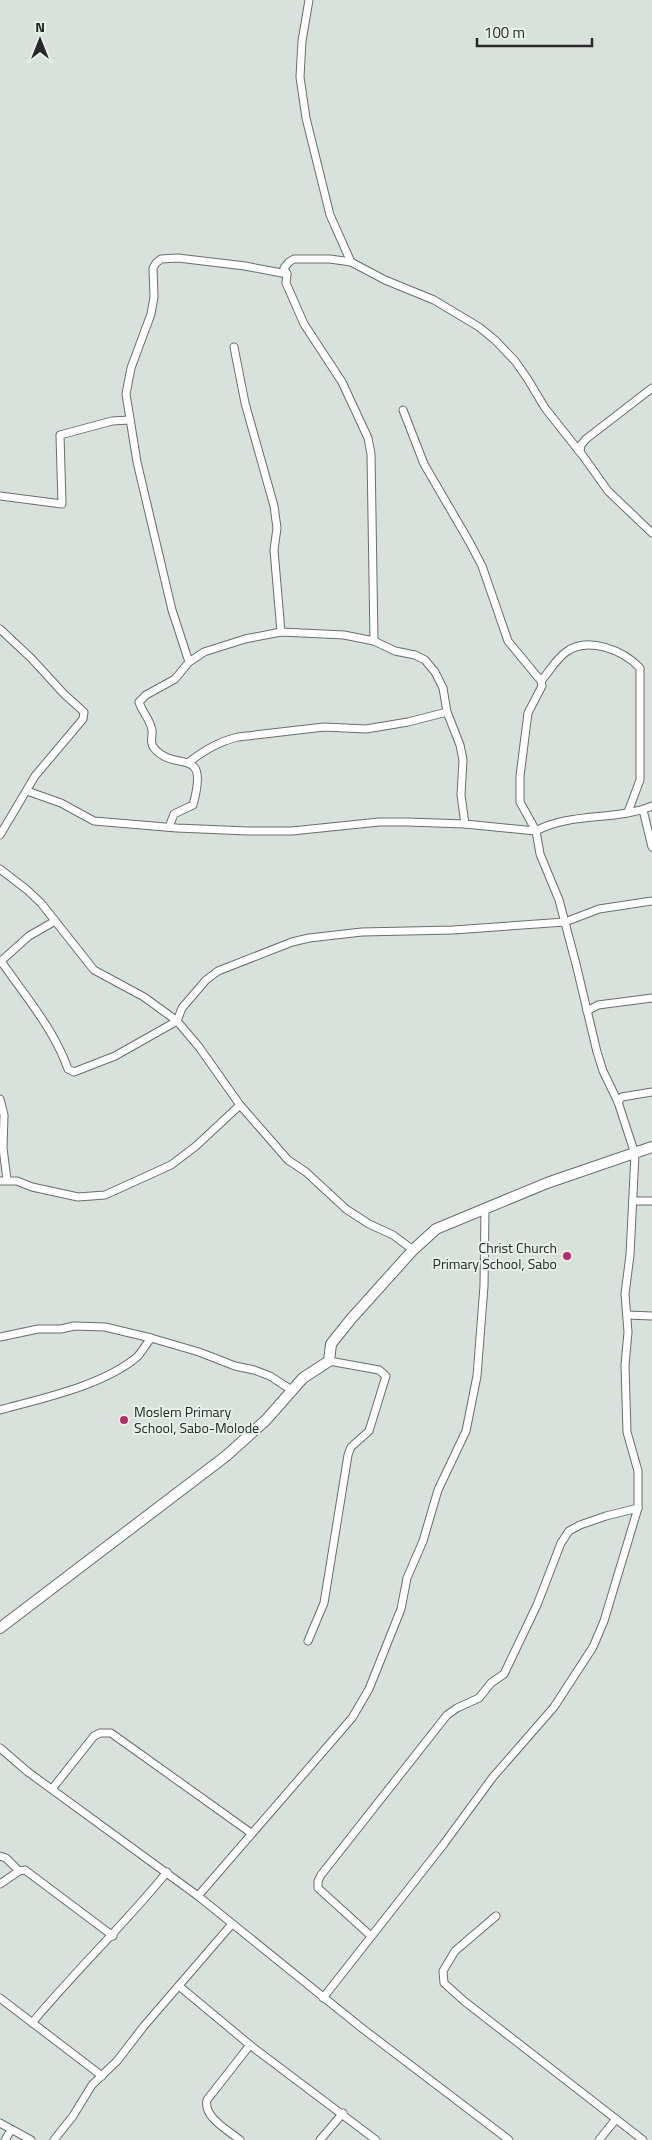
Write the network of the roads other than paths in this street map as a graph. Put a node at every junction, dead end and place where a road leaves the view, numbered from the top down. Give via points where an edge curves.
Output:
1 (309, 0) edge
2 (351, 262) junction
3 (287, 274) junction
4 (234, 347) dead end
5 (652, 388) edge
6 (403, 410) dead end
7 (130, 420) junction
8 (580, 452) junction
9 (0, 496) edge
10 (652, 533) edge
11 (0, 629) edge
12 (281, 632) junction
13 (374, 641) junction
14 (189, 662) junction
15 (541, 681) junction
16 (447, 712) junction
17 (189, 762) junction
18 (27, 791) junction
19 (652, 806) edge
20 (643, 810) junction
21 (628, 812) junction
22 (466, 824) junction
23 (169, 827) junction
24 (536, 831) junction
25 (0, 835) edge
26 (652, 847) edge
27 (0, 869) edge
28 (652, 901) edge
29 (55, 921) junction
30 (565, 922) junction
31 (0, 962) edge
32 (652, 998) edge
33 (587, 1011) junction
34 (177, 1021) junction
35 (652, 1092) edge
36 (0, 1099) edge
37 (618, 1102) junction
38 (240, 1105) junction
39 (652, 1147) edge
40 (635, 1154) junction
41 (4, 1181) edge
42 (652, 1201) edge
43 (633, 1202) junction
44 (485, 1209) junction
45 (413, 1250) junction
46 (627, 1315) junction
47 (652, 1316) edge
48 (0, 1337) edge
49 (151, 1338) junction
50 (329, 1361) junction
51 (293, 1391) junction
52 (0, 1410) edge
53 (638, 1508) junction
54 (0, 1628) edge
55 (308, 1641) dead end
56 (2, 1751) edge
57 (52, 1789) junction
58 (251, 1833) junction
59 (0, 1856) edge
60 (18, 1872) junction
61 (166, 1872) junction
62 (0, 1884) edge
63 (198, 1896) junction
64 (496, 1916) dead end
65 (232, 1924) junction
66 (113, 1936) junction
67 (370, 1936) junction
68 (179, 1986) junction
69 (0, 1998) edge
70 (323, 1998) junction
71 (32, 2023) junction
72 (250, 2045) junction
73 (102, 2076) junction
74 (343, 2113) junction
75 (616, 2119) junction
76 (0, 2124) edge
77 (11, 2130) junction
78 (5, 2140) edge
79 (31, 2140) edge
80 (54, 2140) edge
81 (240, 2140) edge
82 (320, 2140) edge
83 (376, 2140) edge
84 (509, 2140) edge
85 (600, 2140) edge
86 (642, 2140) edge

1 - 2 street via 300,77 306,118 330,214
2 - 3 street via 294,260 284,268
2 - 8 street via 440,303 495,340 515,361 545,408
3 - 7 street via 178,258 161,259 156,263 152,274 154,297 151,314 130,368 126,394
3 - 13 street via 286,283 304,324 342,382 368,438 372,475
4 - 12 street via 274,506
5 - 8 street via 586,439
6 - 15 street via 424,464 482,566 508,641
7 - 9 street via 112,421 60,435 62,504
7 - 14 street via 172,610
8 - 10 street via 608,492
11 - 18 street via 84,712 83,719
12 - 13 street via 344,635
12 - 14 street via 212,649
13 - 16 street via 425,660 442,688
14 - 17 street via 175,679 139,702 152,730 151,741 155,749 163,757
15 - 21 street via 574,646 602,646 626,656 640,668 640,780
15 - 24 street via 542,686 528,713 520,776 520,802
16 - 17 street via 366,729 324,727 238,737 224,740
16 - 22 street via 463,760 461,795
17 - 23 street via 195,767 197,781 193,805 174,814
18 - 23 street via 61,803 94,821
18 - 25 street
19 - 20 street
20 - 21 street
20 - 26 street
21 - 24 street via 545,826
22 - 23 street via 379,822 248,832
22 - 24 street
24 - 30 street via 540,854
27 - 29 street via 41,903
28 - 30 street via 599,909
29 - 31 street via 29,936
29 - 34 street via 94,970 144,997
30 - 33 street
30 - 34 street via 443,931 334,934 292,942 206,980 182,1008
31 - 34 street via 47,1025 71,1072 115,1056
32 - 33 street via 598,1005
33 - 37 street via 604,1071
34 - 38 street
35 - 37 street via 622,1097
36 - 41 street via 4,1115
37 - 40 street
38 - 41 street via 172,1165 105,1195 78,1197 18,1181
38 - 45 street via 288,1160 306,1172 339,1204
39 - 40 street
40 - 43 street
40 - 44 street via 547,1183
42 - 43 street
43 - 46 street via 625,1294
44 - 45 street via 436,1229
44 - 58 street via 484,1286 471,1409 466,1431 438,1490 423,1542 407,1578 401,1609 359,1707
45 - 50 street via 331,1344
46 - 47 street
46 - 53 street via 627,1432 638,1472
48 - 49 street via 21,1331 74,1326 105,1327
49 - 51 street via 262,1373
49 - 52 street via 138,1356 113,1373 70,1391
50 - 51 street via 303,1378
50 - 55 street via 378,1370 386,1376 369,1431 351,1446 348,1455 324,1603
51 - 54 street via 262,1425 226,1456
53 - 67 street via 593,1647 554,1707 493,1777
53 - 67 street via 606,1516 569,1531 504,1674 491,1683 479,1698 447,1715 321,1875 318,1888
56 - 57 street
57 - 58 street via 94,1736 111,1733
57 - 61 street
58 - 63 street
59 - 60 street
60 - 62 street
60 - 66 street via 26,1870
61 - 63 street
61 - 66 street
63 - 65 street
64 - 75 street via 456,1952 443,1971 444,1983
65 - 68 street
65 - 70 street
66 - 71 street via 63,1986
67 - 70 street
68 - 72 street
68 - 73 street
69 - 71 street
70 - 84 street
71 - 73 street
72 - 74 street
72 - 81 street via 206,2104 213,2118
73 - 80 street via 85,2094
74 - 82 street
74 - 83 street
75 - 85 street
75 - 86 street
76 - 77 street
77 - 78 street
77 - 79 street

